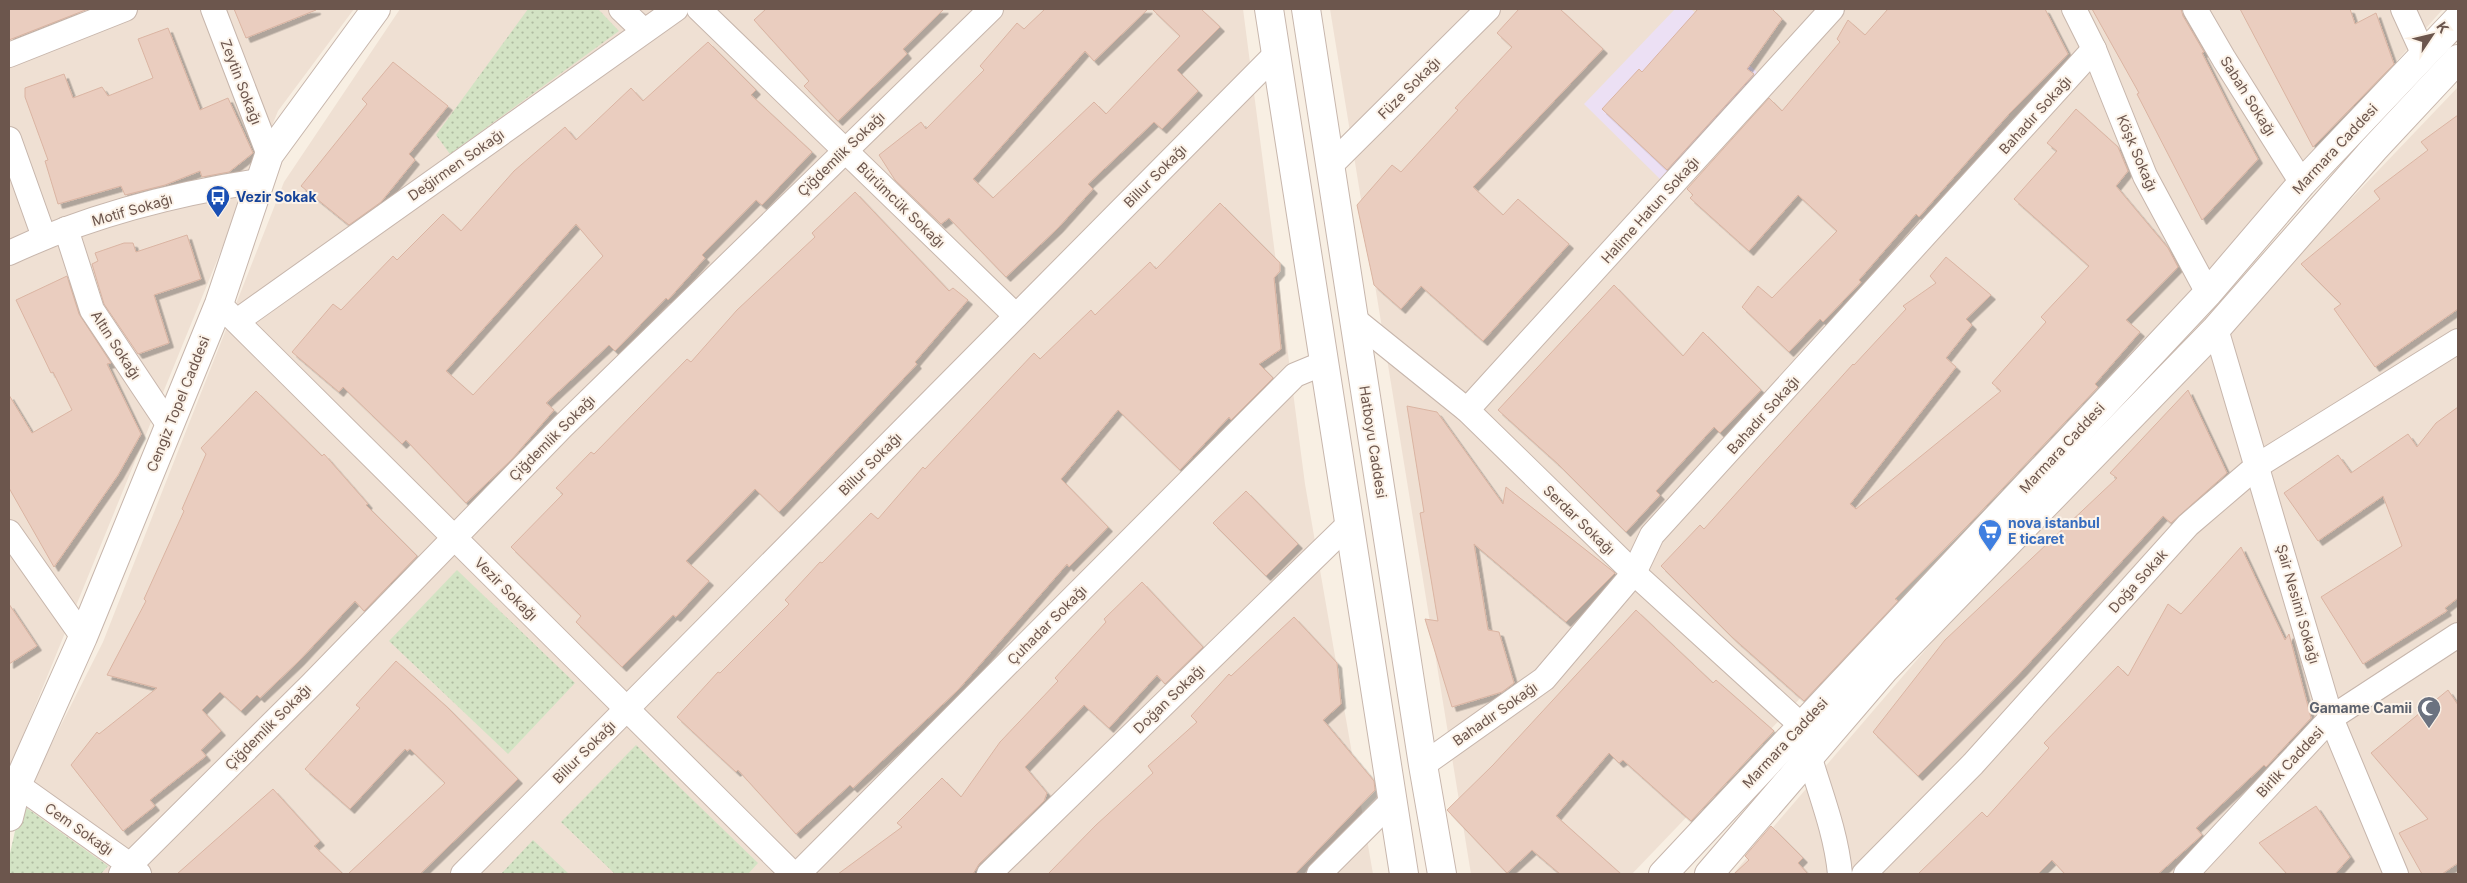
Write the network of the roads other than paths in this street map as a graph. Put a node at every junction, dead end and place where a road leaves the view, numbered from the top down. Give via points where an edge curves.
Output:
1 (124, 9) edge
2 (213, 9) edge
3 (376, 9) edge
4 (621, 9) edge
5 (676, 9) edge
6 (700, 9) edge
7 (991, 9) edge
8 (1269, 9) edge
9 (1306, 9) edge
10 (1488, 9) edge
11 (2074, 9) edge
12 (2195, 9) edge
13 (2403, 9) edge
14 (1829, 10) edge
15 (2458, 19) edge
16 (644, 31) junction
17 (2094, 49) junction
18 (1276, 54) junction
19 (9, 55) edge
20 (2424, 55) junction
21 (2458, 59) edge
22 (9, 139) edge
23 (844, 150) junction
24 (269, 155) junction
25 (1330, 166) junction
26 (259, 181) junction
27 (2302, 183) junction
28 (66, 229) junction
29 (44, 237) junction
30 (9, 253) edge
31 (2208, 293) junction
32 (228, 313) junction
33 (1016, 316) junction
34 (1354, 319) junction
35 (1319, 329) junction
36 (2216, 329) junction
37 (2458, 341) edge
38 (1324, 363) junction
39 (1467, 410) junction
40 (170, 427) junction
41 (2257, 466) junction
42 (1349, 524) junction
43 (9, 532) edge
44 (454, 538) junction
45 (1634, 573) junction
46 (2458, 635) edge
47 (83, 637) junction
48 (627, 709) junction
49 (2331, 718) junction
50 (1802, 725) junction
51 (1808, 757) junction
52 (1423, 765) junction
53 (13, 782) edge
54 (1391, 802) junction
55 (9, 817) edge
56 (130, 871) edge
57 (463, 874) edge
58 (793, 874) edge
59 (798, 874) edge
60 (989, 874) edge
61 (1320, 874) edge
62 (1404, 874) edge
63 (1442, 874) edge
64 (1663, 874) edge
65 (1709, 874) edge
66 (1840, 874) edge
67 (1864, 874) edge
68 (2186, 874) edge
69 (2396, 874) edge

1 - 19 street
2 - 24 street, Zeytin Sokağı
3 - 24 street, Cengiz Topel Caddesi
4 - 16 street
5 - 16 street, Değirmen Sokağı
6 - 23 street, Bürümcük Sokağı
7 - 23 street, Çiğdemlik Sokağı
8 - 18 street
9 - 25 street, Hatboyu Caddesi
10 - 25 street, Füze Sokağı
11 - 17 street, Köşk Sokağı
12 - 27 street, Sabah Sokağı
13 - 20 street
14 - 39 street, Halime Hatun Sokağı
15 - 20 street, Marmara Caddesi
16 - 32 street, Değirmen Sokağı
17 - 31 street, Köşk Sokağı via 2145,176
17 - 45 street, Bahadır Sokağı via 1652,535
18 - 33 street, Billur Sokağı
18 - 35 street
20 - 27 street, Marmara Caddesi
21 - 36 street, Marmara Caddesi
22 - 29 street
23 - 33 street, Bürümcük Sokağı
23 - 44 street, Çiğdemlik Sokağı via 563,426
24 - 26 street, Cengiz Topel Caddesi
25 - 34 street, Hatboyu Caddesi
26 - 28 street, Motif Sokağı via 221,186 137,206
26 - 32 street, Cengiz Topel Caddesi
27 - 31 street, Marmara Caddesi
28 - 29 street, Motif Sokağı
28 - 40 street, Altın Sokağı via 92,310
29 - 30 street, Motif Sokağı
31 - 36 street
31 - 50 street, Marmara Caddesi
32 - 40 street, Cengiz Topel Caddesi
32 - 44 street, Vezir Sokağı
33 - 48 street, Billur Sokağı
34 - 35 street
34 - 39 street, Serdar Sokağı
34 - 52 street, Hatboyu Caddesi
35 - 38 street
36 - 41 street, Şair Nesimi Sokağı
36 - 51 street, Marmara Caddesi via 1886,669
37 - 41 street, Doğa Sokak
38 - 42 street
38 - 59 street, Çuhadar Sokağı via 1295,375
39 - 45 street, Serdar Sokağı
40 - 47 street, Cengiz Topel Caddesi
41 - 49 street, Şair Nesimi Sokağı
41 - 67 street, Doğa Sokak via 2188,525 1973,764
42 - 54 street
42 - 60 street, Doğan Sokağı
43 - 47 street
44 - 48 street, Vezir Sokağı
44 - 56 street, Çiğdemlik Sokağı
45 - 50 street, Serdar Sokağı
45 - 52 street, Bahadır Sokağı via 1544,679
46 - 49 street, Birlik Caddesi
47 - 53 street, Cengiz Topel Caddesi
48 - 57 street, Billur Sokağı
48 - 58 street, Vezir Sokağı
49 - 68 street, Birlik Caddesi
49 - 69 street, Şair Nesimi Sokağı
50 - 51 street
50 - 64 street, Marmara Caddesi
51 - 65 street, Marmara Caddesi
51 - 66 street via 1832,829
52 - 54 street
52 - 63 street, Hatboyu Caddesi
53 - 55 street, Cengiz Topel Caddesi
53 - 56 street, Cem Sokağı
54 - 61 street
54 - 62 street

